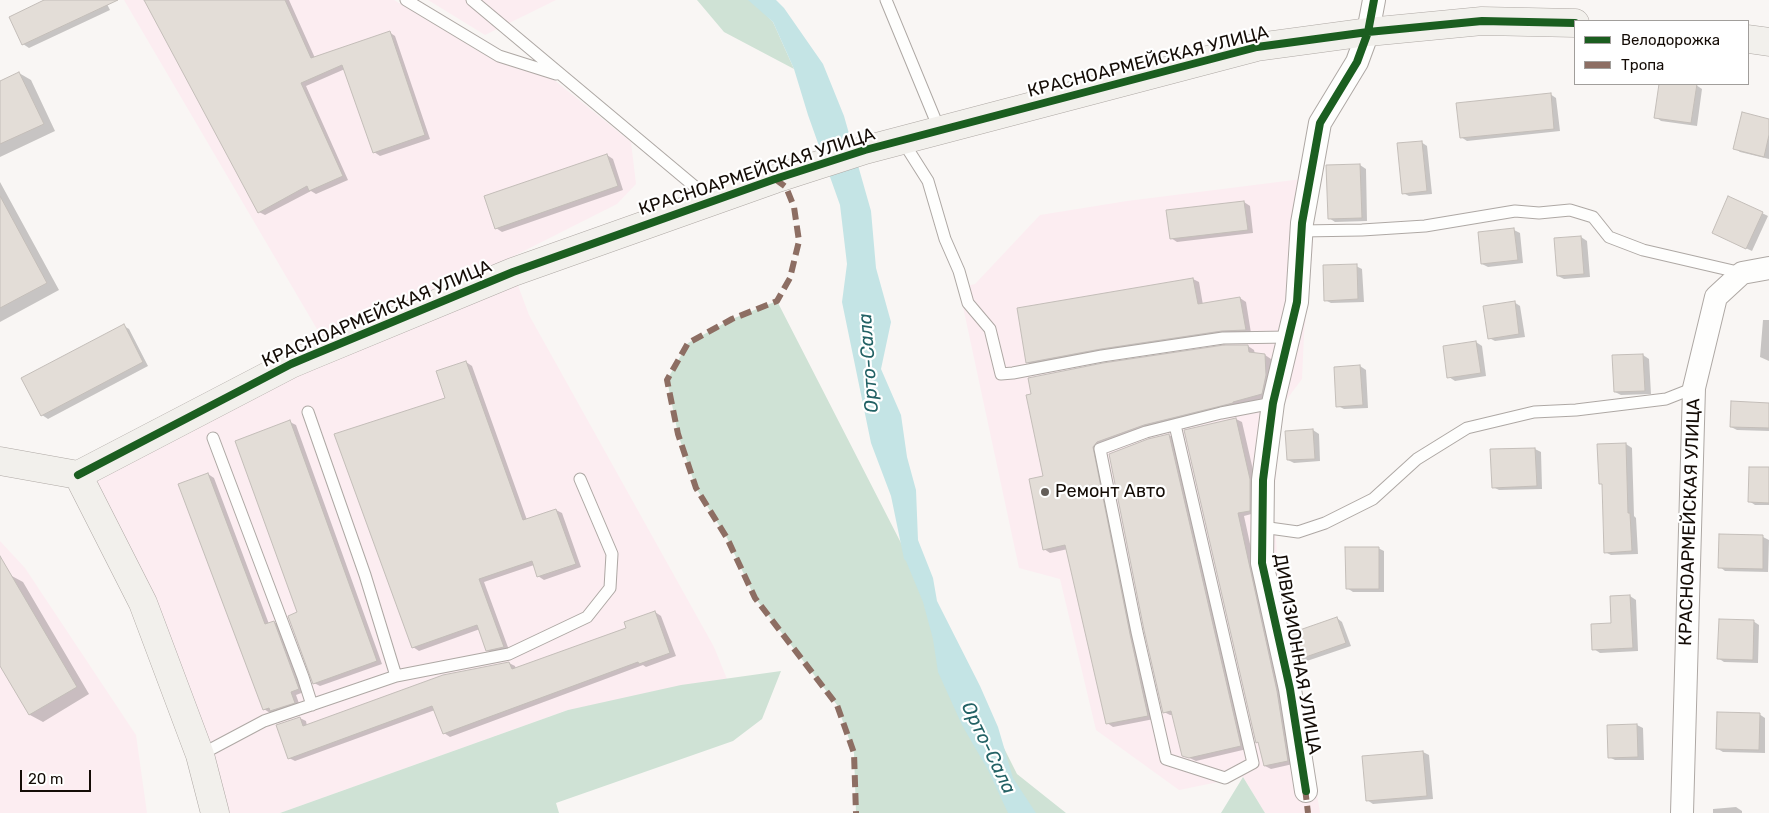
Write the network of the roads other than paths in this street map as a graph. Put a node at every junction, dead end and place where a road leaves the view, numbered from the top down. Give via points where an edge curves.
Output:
1 (406, 0) edge
2 (472, 0) edge
3 (886, 0) edge
4 (1374, 0) edge
5 (1574, 23) edge
6 (1368, 32) junction
7 (1749, 39) edge
8 (1769, 42) edge
9 (562, 76) junction
10 (940, 131) junction
11 (902, 140) junction
12 (712, 200) junction
13 (1301, 230) junction
14 (1769, 268) edge
15 (1742, 273) junction
16 (1289, 337) junction
17 (1694, 388) junction
18 (1273, 403) junction
19 (308, 412) dead end
20 (1175, 425) junction
21 (213, 438) dead end
22 (0, 461) edge
23 (78, 475) junction
24 (580, 479) dead end
25 (1262, 527) junction
26 (396, 676) junction
27 (312, 705) junction
28 (200, 755) junction
29 (1306, 791) dead end
30 (214, 813) edge
31 (1682, 813) edge

1 - 9 lane via 499,56
2 - 9 lane
3 - 10 lane
4 - 6 street, ДИВИЗИОННАЯ УЛИЦА
5 - 6 street, КРАСНОАРМЕЙСКАЯ УЛИЦА via 1482,21
6 - 10 street, КРАСНОАРМЕЙСКАЯ УЛИЦА via 1257,47
6 - 13 street, ДИВИЗИОННАЯ УЛИЦА via 1357,62 1320,123
7 - 8 street
9 - 12 lane
10 - 11 street, КРАСНОАРМЕЙСКАЯ УЛИЦА
11 - 12 street, КРАСНОАРМЕЙСКАЯ УЛИЦА
11 - 16 lane via 928,181 968,303 990,329 1002,374 1223,338
12 - 23 street, КРАСНОАРМЕЙСКАЯ УЛИЦА via 513,272 291,364
13 - 15 lane via 1425,226 1515,211 1570,210 1593,217 1609,237 1643,250
13 - 16 street, ДИВИЗИОННАЯ УЛИЦА via 1297,302
14 - 15 street
15 - 17 street, КРАСНОАРМЕЙСКАЯ УЛИЦА via 1716,297
16 - 18 street, ДИВИЗИОННАЯ УЛИЦА
17 - 25 lane via 1666,399 1534,412 1467,428 1417,459 1374,499 1326,523 1298,532
17 - 31 street, КРАСНОАРМЕЙСКАЯ УЛИЦА
18 - 20 lane
18 - 25 street, ДИВИЗИОННАЯ УЛИЦА via 1262,480
19 - 26 lane via 365,575
20 - 20 lane via 1254,763 1225,778 1166,759 1100,449
21 - 27 lane
22 - 23 street
23 - 28 street via 143,603
24 - 26 lane via 612,554 610,588 587,617 509,654
25 - 29 street, ДИВИЗИОННАЯ УЛИЦА via 1262,563 1290,689
26 - 27 lane
27 - 28 lane via 264,721
28 - 30 street

